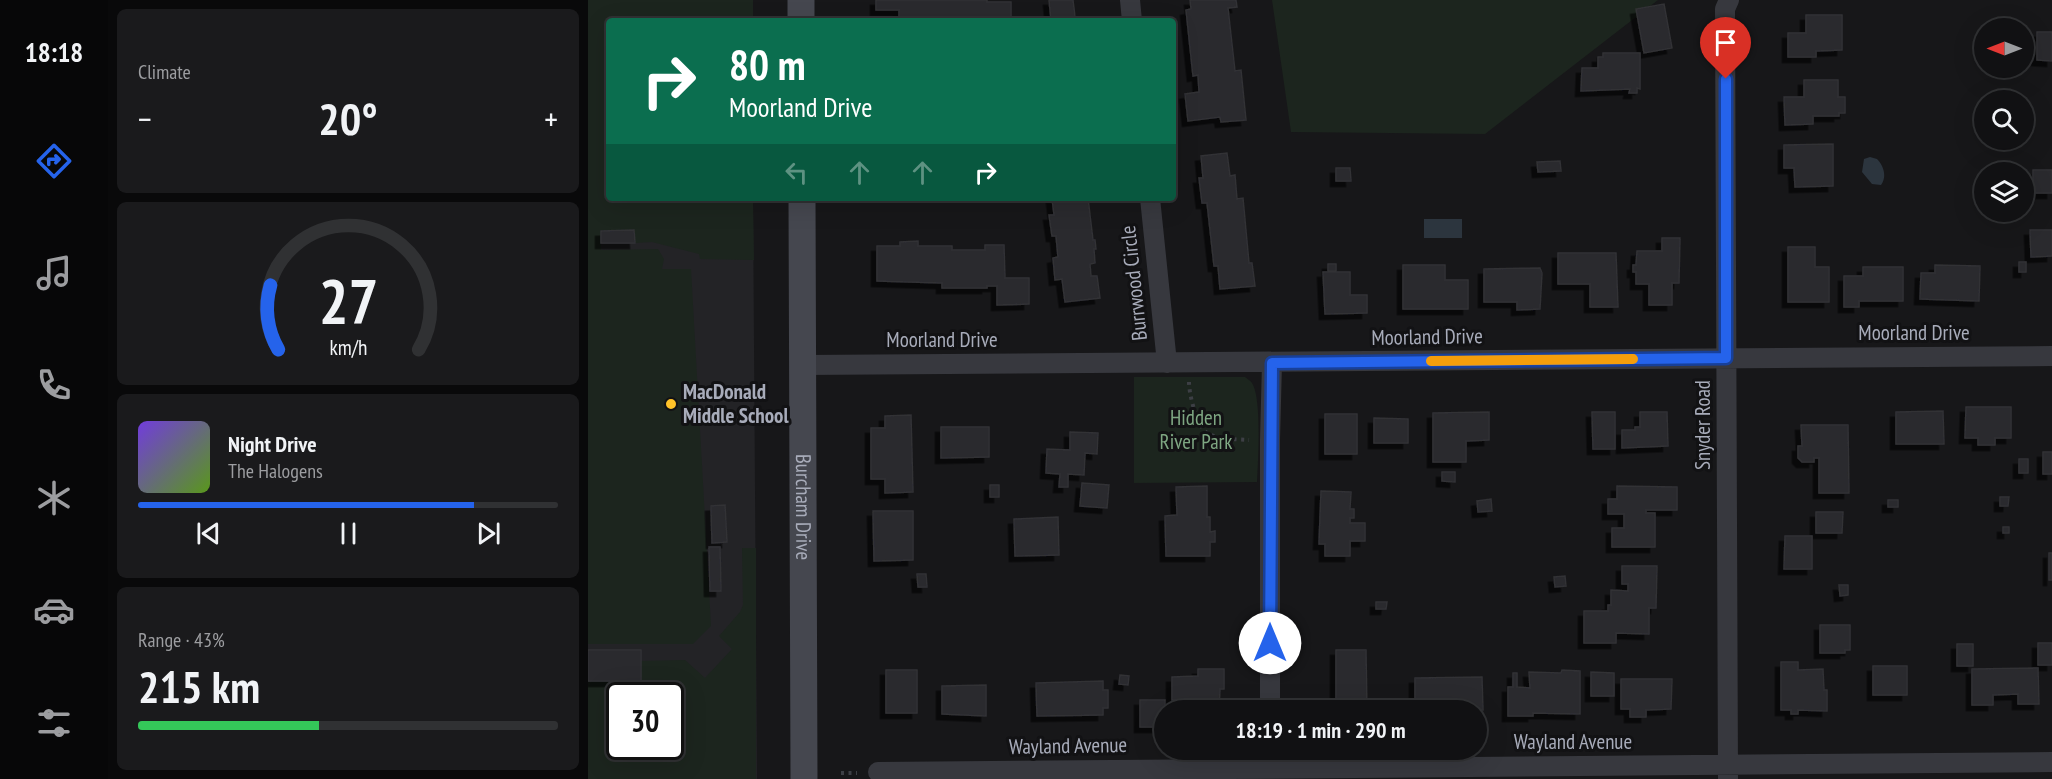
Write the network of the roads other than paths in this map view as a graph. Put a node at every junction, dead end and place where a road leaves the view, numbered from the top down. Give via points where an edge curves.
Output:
1 (801, 0) edge
2 (1130, 0) edge
3 (1729, 0) edge
4 (801, 18) edge
5 (1132, 18) edge
6 (802, 201) edge
7 (1150, 201) edge
8 (2052, 356) edge
9 (1726, 358) junction
10 (1167, 363) junction
11 (1272, 363) junction
12 (804, 365) junction
13 (1270, 700) edge
14 (2052, 762) edge
15 (1271, 766) edge
16 (878, 772) dead end
17 (1728, 772) edge
18 (804, 779) edge

1 - 4 street
2 - 5 street
3 - 9 street, Snyder Road via 1725,9
6 - 12 street, Burcham Drive
7 - 10 street, Burrwood Circle
8 - 9 street, Moorland Drive
9 - 11 street, Moorland Drive
9 - 17 street, Snyder Road
10 - 11 street, Moorland Drive
10 - 12 street, Moorland Drive
11 - 13 street
12 - 18 street, Burcham Drive
14 - 17 street, Wayland Avenue
15 - 16 street, Wayland Avenue
15 - 17 street, Wayland Avenue

